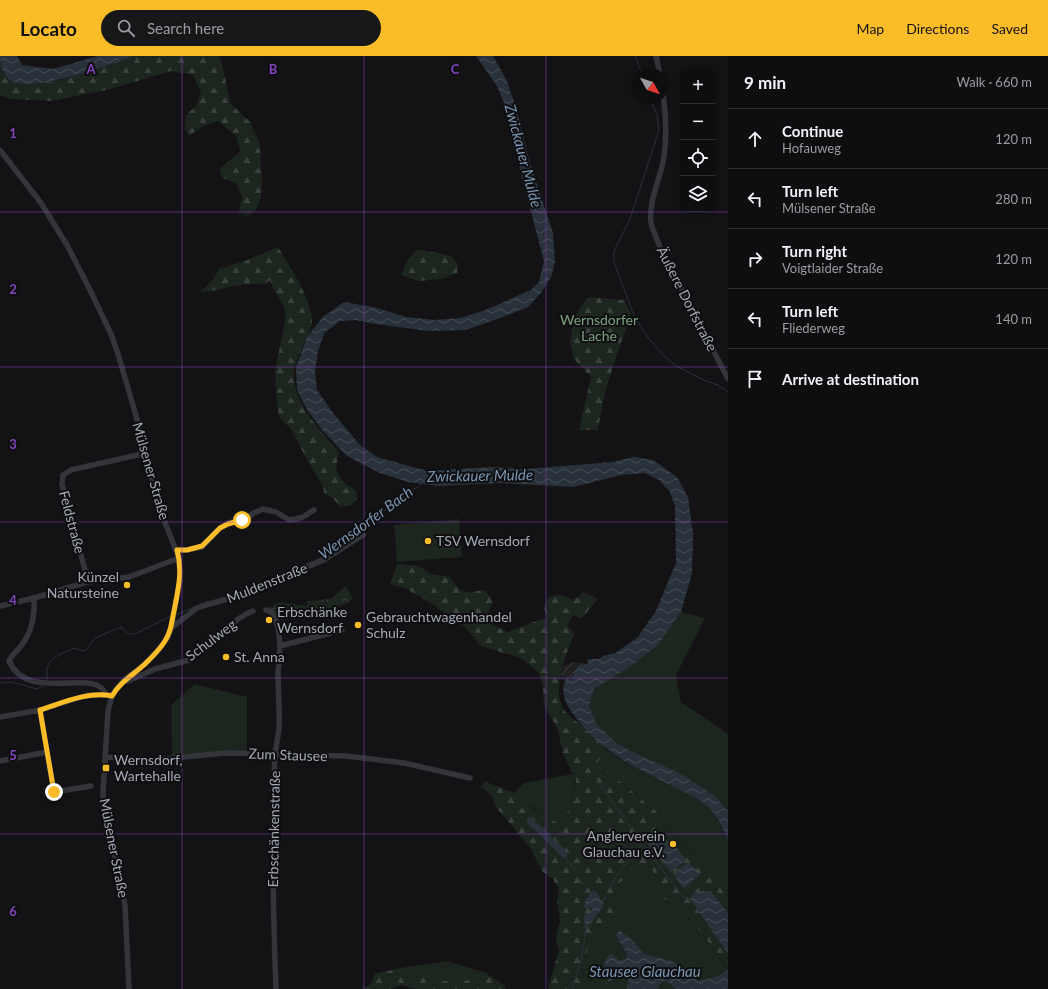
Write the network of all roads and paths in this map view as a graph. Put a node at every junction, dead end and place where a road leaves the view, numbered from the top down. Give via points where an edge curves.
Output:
1 (656, 56) edge
2 (659, 68) edge
3 (664, 104) edge
4 (0, 150) edge
5 (728, 379) edge
6 (146, 453) junction
7 (314, 510) dead end
8 (363, 535) dead end
9 (177, 550) junction
10 (179, 558) junction
11 (87, 582) junction
12 (34, 598) junction
13 (0, 606) edge
14 (266, 610) dead end
15 (253, 611) dead end
16 (171, 628) junction
17 (342, 630) dead end
18 (280, 646) junction
19 (124, 680) junction
20 (109, 695) junction
21 (40, 710) junction
22 (0, 717) edge
23 (47, 752) junction
24 (276, 754) junction
25 (105, 757) junction
26 (0, 761) edge
27 (470, 778) dead end
28 (91, 786) dead end
29 (129, 989) edge
30 (276, 989) edge

1 - 2 street
3 - 5 street, Äußere Dorfstraße via 665,145 662,170 653,201 652,224 660,247
4 - 6 street, Mülsener Straße via 40,203 67,245 90,290 118,354
6 - 9 street, Mülsener Straße via 160,510
6 - 11 street, Feldstraße via 71,470 63,475 62,484
7 - 9 street via 303,517 289,520 276,512 263,509 220,528 202,546
8 - 16 street, Muldenstraße via 324,560 234,597 197,608
9 - 10 street, Mülsener Straße
10 - 11 street via 129,577
10 - 16 street, Mülsener Straße via 180,580
11 - 12 street
12 - 13 street
12 - 20 street via 33,622 27,637 11,655 9,661 12,668 24,678 44,683 94,684 102,687
14 - 18 street, Erbschänkenstraße via 274,614 279,629
15 - 19 street, Schulweg via 228,626 189,660 155,669 128,681
16 - 19 street, Mülsener Straße via 159,649
17 - 18 street
18 - 24 street, Erbschänkenstraße via 279,728
19 - 20 street, Mülsener Straße
20 - 21 street via 88,695
20 - 25 street, Mülsener Straße
21 - 22 street
21 - 23 street
23 - 26 street
23 - 28 street via 54,792
24 - 25 street, Zum Stausee via 225,753 154,760
24 - 27 street, Zum Stausee via 346,756 404,763
24 - 30 street, Erbschänkenstraße via 273,810
25 - 29 street, Mülsener Straße via 104,805 125,905

